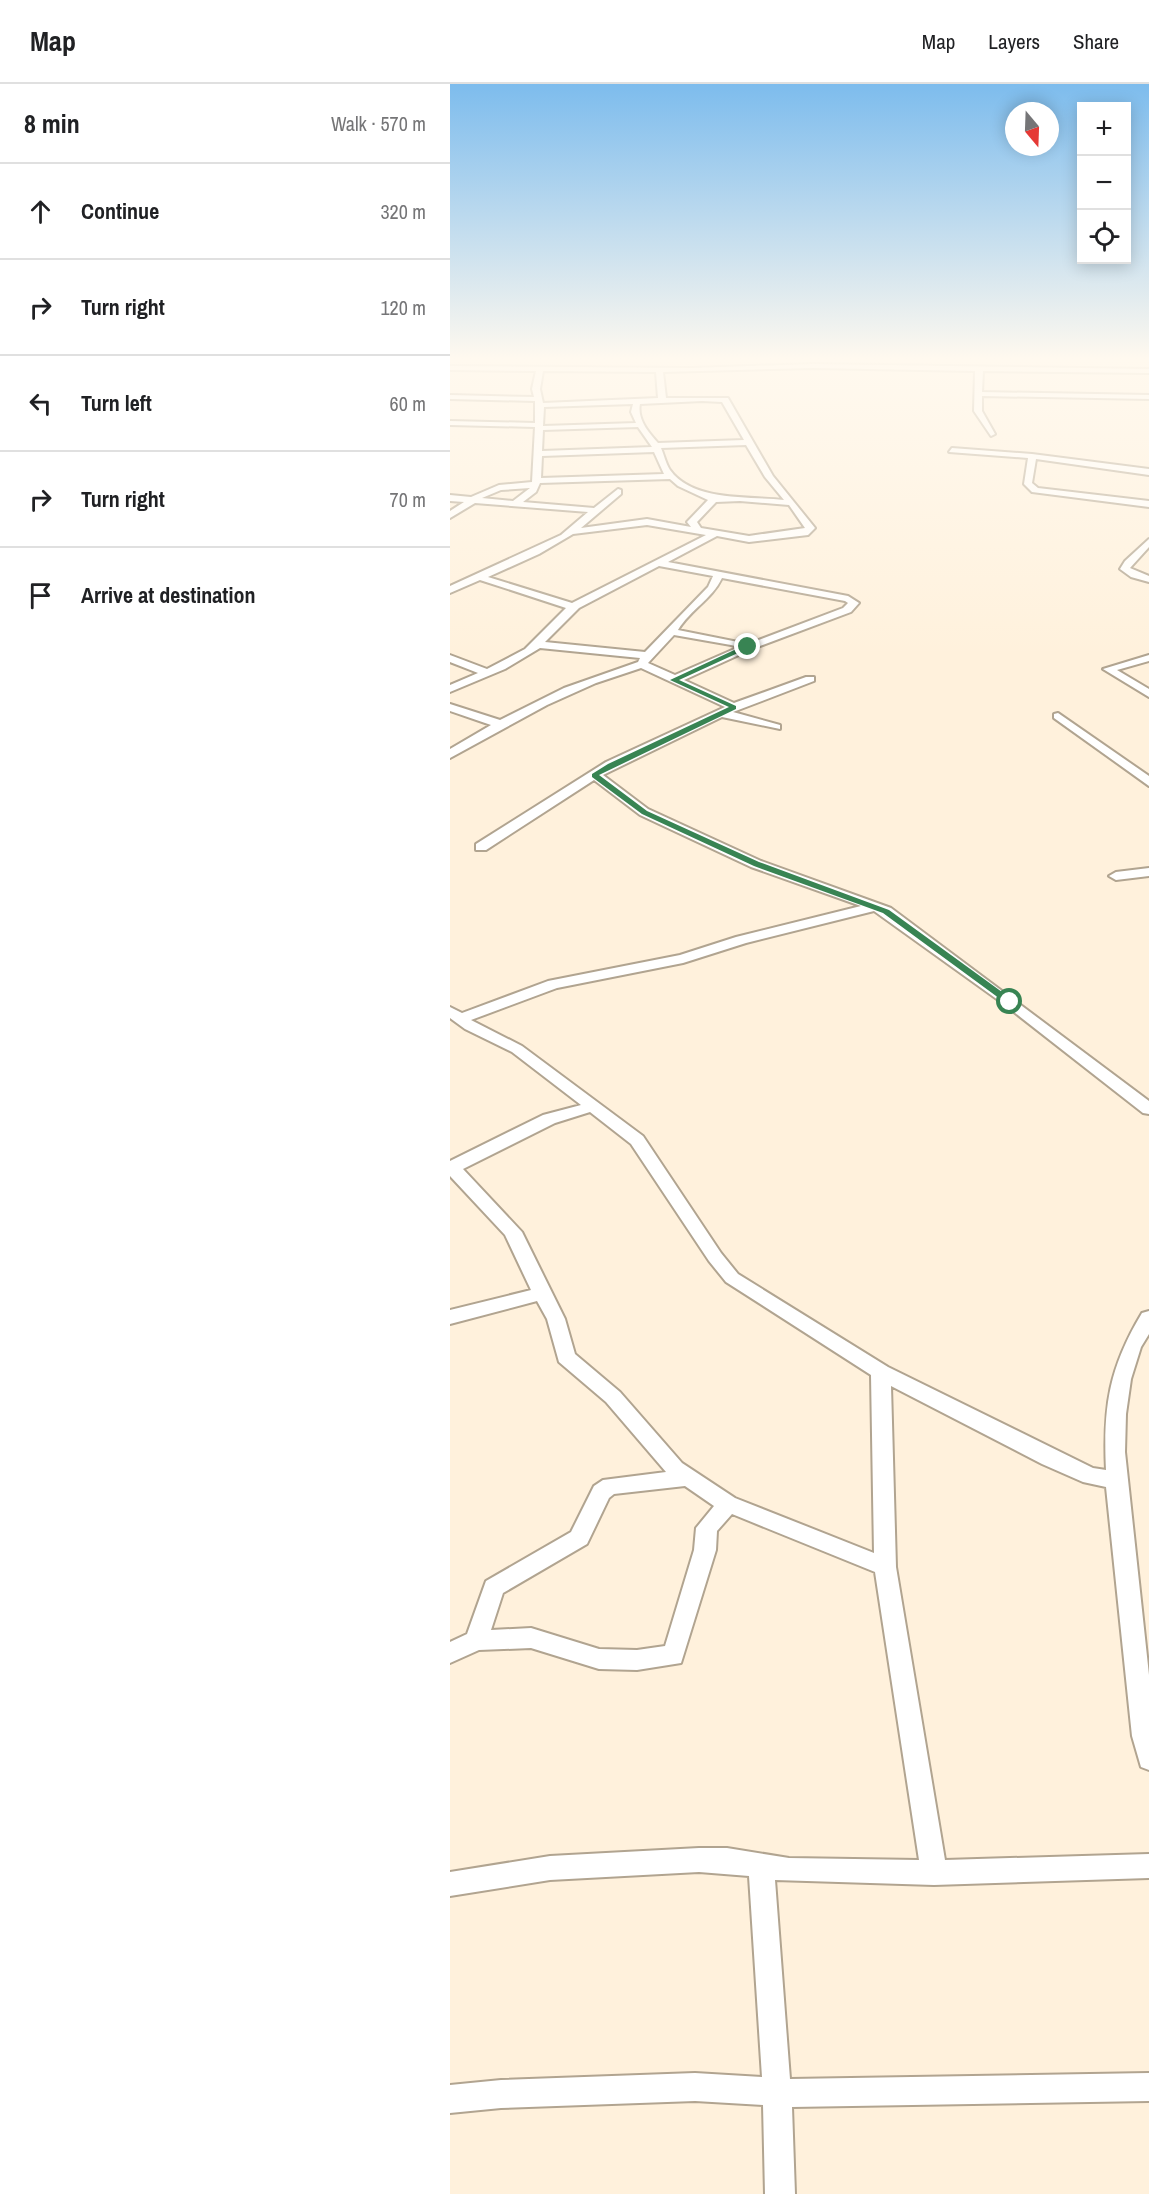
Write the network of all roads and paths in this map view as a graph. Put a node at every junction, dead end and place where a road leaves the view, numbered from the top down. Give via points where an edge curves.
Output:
1 (537, 458) edge
2 (661, 458) edge
3 (759, 458) edge
4 (1032, 458) edge
5 (1050, 458) edge
6 (1149, 472) edge
7 (670, 476) junction
8 (536, 483) junction
9 (618, 492) dead end
10 (450, 498) edge
11 (473, 499) junction
12 (714, 499) junction
13 (515, 503) junction
14 (791, 503) junction
15 (1149, 504) edge
16 (592, 510) junction
17 (450, 515) edge
18 (696, 524) junction
19 (569, 532) junction
20 (714, 534) junction
21 (1149, 542) edge
22 (659, 563) junction
23 (718, 576) junction
24 (479, 577) junction
25 (1149, 579) edge
26 (450, 590) edge
27 (574, 607) junction
28 (672, 632) junction
29 (535, 644) junction
30 (748, 647) junction
31 (450, 658) edge
32 (1149, 658) edge
33 (644, 660) junction
34 (486, 673) junction
35 (810, 679) dead end
36 (674, 680) junction
37 (450, 689) edge
38 (1149, 694) edge
39 (450, 707) edge
40 (729, 710) junction
41 (1059, 716) dead end
42 (500, 724) junction
43 (776, 727) dead end
44 (450, 754) edge
45 (595, 775) junction
46 (1149, 782) edge
47 (481, 847) dead end
48 (1149, 872) edge
49 (1116, 876) dead end
50 (871, 908) junction
51 (456, 1015) edge
52 (595, 1106) junction
53 (1149, 1109) edge
54 (451, 1167) edge
55 (543, 1293) junction
56 (450, 1317) edge
57 (1149, 1317) edge
58 (881, 1372) junction
59 (688, 1478) junction
60 (1117, 1480) junction
61 (728, 1504) junction
62 (885, 1567) junction
63 (1140, 1616) edge
64 (476, 1640) junction
65 (450, 1653) edge
66 (1149, 1759) edge
67 (761, 1866) junction
68 (1149, 1866) edge
69 (934, 1873) junction
70 (450, 1884) edge
71 (1149, 2087) edge
72 (777, 2093) junction
73 (450, 2099) edge
74 (780, 2194) edge

1 - 8 street
2 - 7 street
3 - 14 street via 768,477
4 - 15 street via 1028,484 1035,490
5 - 6 street
7 - 8 street
7 - 12 street
8 - 11 street via 494,487
8 - 13 street
9 - 16 street
10 - 11 street
11 - 13 street
11 - 17 street
12 - 14 street
12 - 18 street
13 - 16 street
14 - 20 street via 810,528 808,532 749,539
16 - 19 street
18 - 19 street via 636,522
18 - 20 street
19 - 24 street via 536,552
20 - 22 street
21 - 25 street via 1125,569
22 - 23 street
22 - 27 street
23 - 28 street
23 - 30 street via 854,603 847,610
24 - 26 street
24 - 27 street
27 - 29 street
28 - 30 street
28 - 33 street
29 - 33 street
29 - 34 street via 530,651
30 - 36 street
31 - 34 street
32 - 38 street via 1108,669
33 - 36 street
33 - 42 street
34 - 37 street
35 - 40 street
36 - 40 street
39 - 42 street
40 - 43 street
40 - 45 street
41 - 46 street
42 - 44 street
45 - 47 street
45 - 50 street via 644,812 756,864
48 - 49 street
50 - 51 street via 741,940 683,959 553,984
50 - 53 street via 886,911
51 - 52 street via 517,1049
52 - 54 street via 549,1119
52 - 58 street via 601,1115 637,1140 732,1278
54 - 55 street via 513,1232
55 - 56 street
55 - 59 street via 556,1319 566,1357 613,1397 675,1469
57 - 60 street via 1124,1366 1116,1417
58 - 60 street via 1049,1458 1090,1476
58 - 62 street
59 - 61 street
59 - 64 street via 618,1483 601,1492 579,1538 494,1587
60 - 63 street
61 - 62 street
61 - 64 street via 707,1528 705,1550 673,1656 598,1659 531,1638
62 - 69 street
63 - 66 street via 1144,1736
64 - 65 street
67 - 69 street
67 - 70 street via 699,1860 550,1868
67 - 72 street
68 - 69 street
71 - 72 street
72 - 73 street via 695,2087
72 - 74 street

